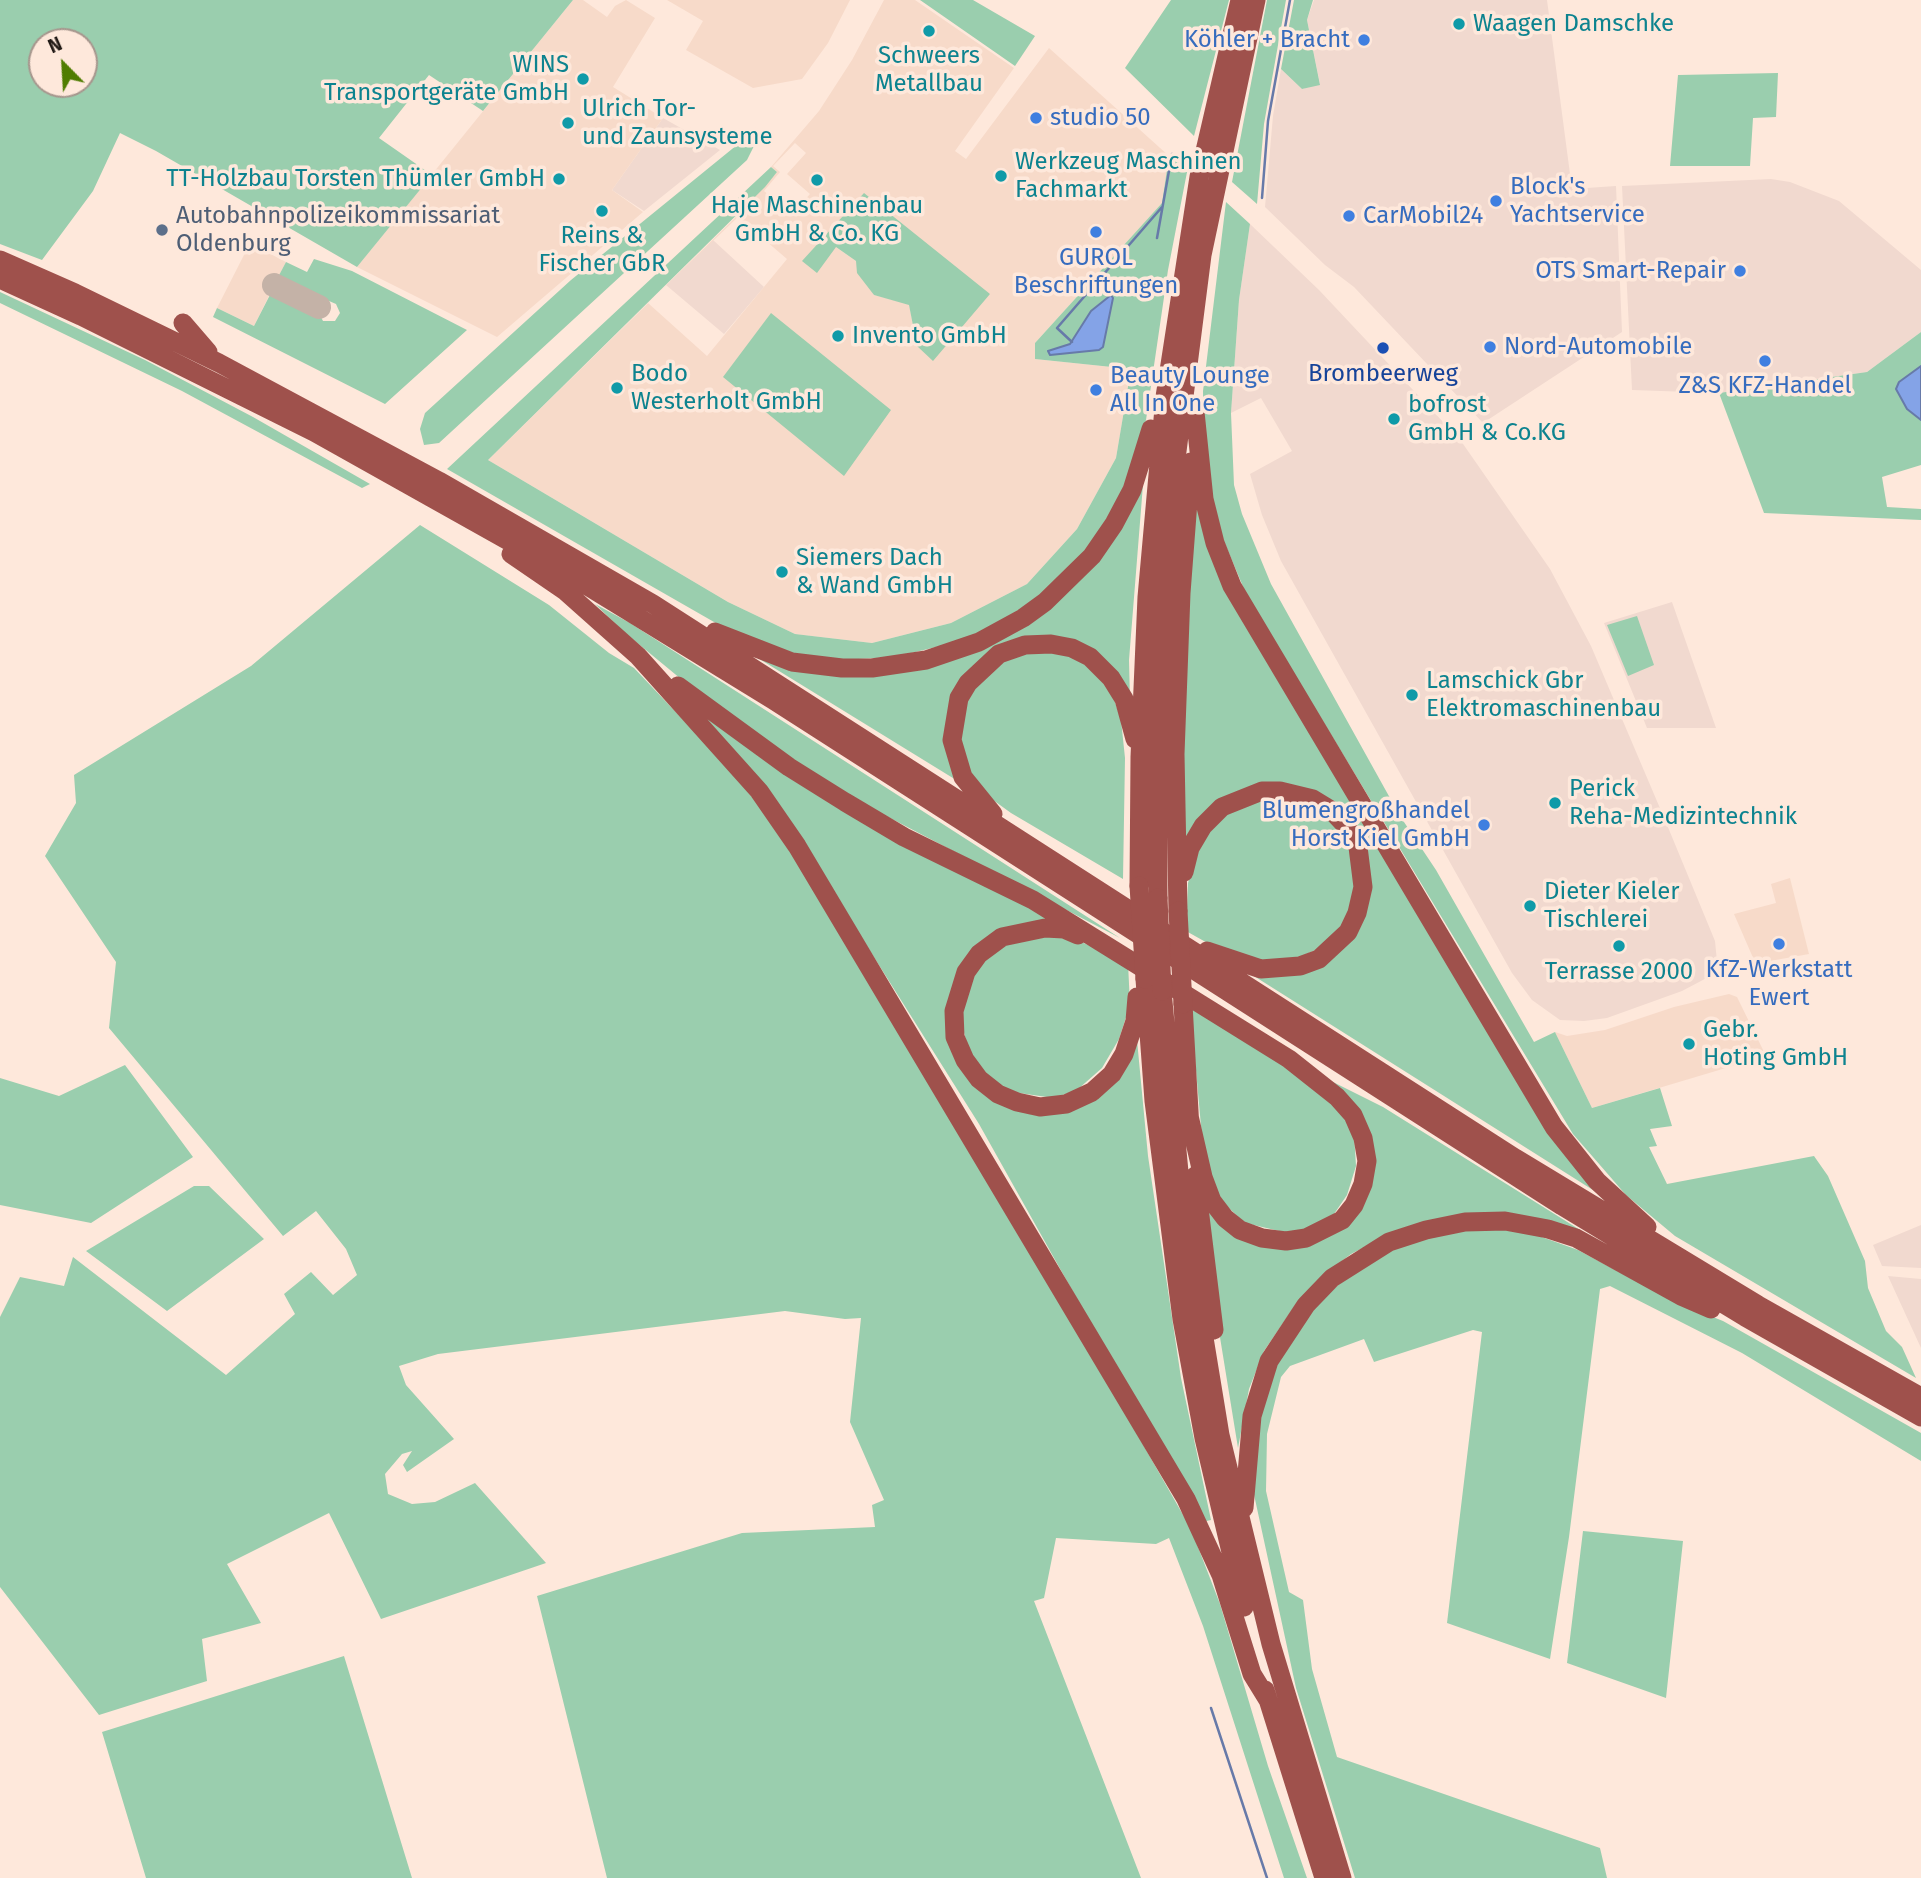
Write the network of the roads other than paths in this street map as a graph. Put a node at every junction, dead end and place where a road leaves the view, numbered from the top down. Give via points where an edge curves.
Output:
1 (1240, 0) edge
2 (1256, 0) edge
3 (1214, 147) junction
4 (1202, 255) junction
5 (57, 268) dead end
6 (5, 269) edge
7 (183, 323) dead end
8 (219, 363) junction
9 (1165, 397) junction
10 (1195, 412) junction
11 (477, 522) junction
12 (653, 604) junction
13 (638, 656) junction
14 (1140, 757) junction
15 (1002, 826) junction
16 (1178, 911) junction
17 (1176, 941) junction
18 (1117, 951) junction
19 (1142, 977) junction
20 (1289, 1059) junction
21 (1189, 1116) junction
22 (1427, 1123) junction
23 (1674, 1255) junction
24 (1745, 1317) junction
25 (1917, 1408) edge
26 (1244, 1507) junction
27 (1246, 1544) junction
28 (1268, 1700) junction
29 (1324, 1878) edge
30 (1342, 1878) edge

1 - 3 highway
2 - 3 highway
3 - 4 highway via 1214,191
3 - 9 highway via 1199,177
4 - 10 highway
4 - 27 highway, bridge via 1182,394 1164,596 1157,755 1158,898 1182,1204 1220,1434
5 - 6 highway
6 - 8 highway
6 - 11 highway
7 - 8 highway
8 - 12 highway via 416,468
9 - 12 highway via 1154,412 1132,490 1092,556 1023,618 954,653 872,668 816,666 763,653
9 - 14 highway via 1148,584
10 - 16 highway via 1175,754
10 - 23 highway via 1204,499 1232,586 1554,1127 1597,1181 1667,1242
11 - 13 highway via 498,545 565,591
11 - 22 highway via 773,700
12 - 15 highway
13 - 18 highway via 732,727 845,802 1033,900
13 - 28 highway via 759,791 903,1019 1186,1499 1221,1575 1252,1674
14 - 15 highway via 1124,699 1090,657 1051,644 1025,645 999,654 959,698 952,740 963,777
14 - 19 highway, bridge
15 - 17 highway
16 - 17 highway via 1196,837 1222,807 1242,797 1280,791 1313,799 1347,827 1358,848 1363,887 1357,913 1348,932 1319,959 1300,966 1261,969
16 - 21 highway, bridge
17 - 23 highway
18 - 19 highway via 1064,929 1045,928 1002,937 979,954 966,972 954,1011 955,1037 979,1079 998,1094 1040,1107 1066,1104 1092,1092 1112,1074 1124,1054
18 - 20 highway
19 - 28 highway via 1182,1320 1218,1501
20 - 21 highway via 1337,1097 1353,1115 1363,1138 1367,1161 1363,1184 1354,1205 1328,1230 1286,1241 1240,1230 1225,1218 1203,1177
20 - 22 highway
21 - 26 highway via 1224,1406
22 - 24 highway
23 - 25 highway via 1892,1381
24 - 25 highway
24 - 26 highway via 1681,1296 1576,1238 1548,1229 1504,1221 1465,1222 1389,1242 1332,1278 1299,1315 1269,1361 1252,1416
26 - 27 highway
27 - 30 highway via 1296,1731
28 - 29 highway

